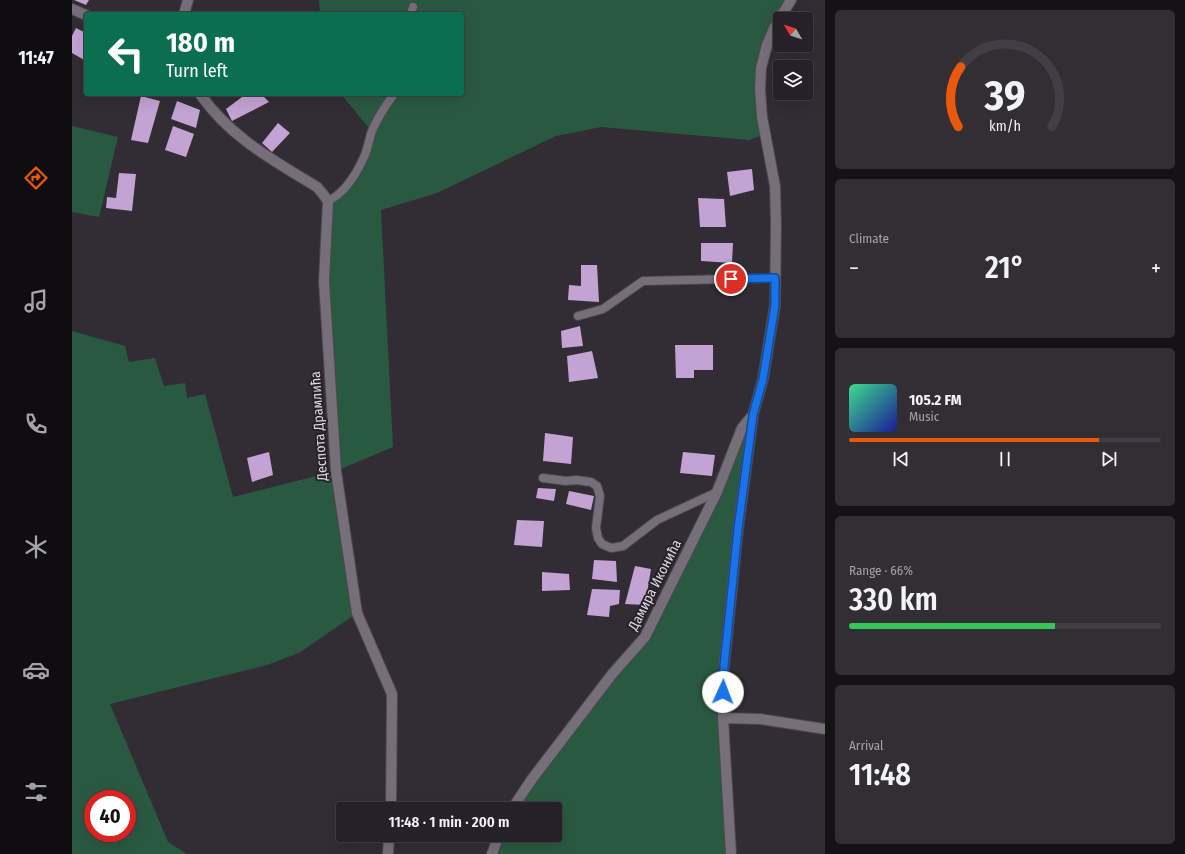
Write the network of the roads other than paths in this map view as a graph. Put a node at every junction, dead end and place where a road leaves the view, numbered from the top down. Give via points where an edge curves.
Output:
1 (188, 0) edge
2 (791, 0) edge
3 (72, 9) edge
4 (185, 12) edge
5 (84, 14) edge
6 (202, 96) edge
7 (393, 96) edge
8 (328, 201) junction
9 (775, 278) junction
10 (578, 316) dead end
11 (753, 415) junction
12 (544, 478) dead end
13 (717, 492) junction
14 (723, 718) junction
15 (825, 729) edge
16 (391, 802) edge
17 (517, 802) edge
18 (389, 842) edge
19 (496, 842) edge
20 (388, 854) edge
21 (492, 854) edge
22 (731, 854) edge

1 - 4 street
2 - 9 street via 774,28 761,68 762,117 775,186
3 - 5 street
6 - 8 street via 219,118 253,148 317,187
7 - 8 lane via 378,117 365,156 357,170 342,192
8 - 16 street, Деспота Драмлића via 324,282 336,471 357,613 392,694
9 - 10 lane via 643,281 603,309
9 - 11 street via 775,305 763,379
11 - 13 street, Дамира Иконића via 742,428
11 - 14 street via 724,666
12 - 13 lane via 591,482 597,486 600,496 596,528 598,538 602,544 611,548 623,546 657,520
13 - 17 street, Дамира Иконића via 645,637 613,673
14 - 15 street via 760,719
14 - 22 street
18 - 20 street
19 - 21 street

